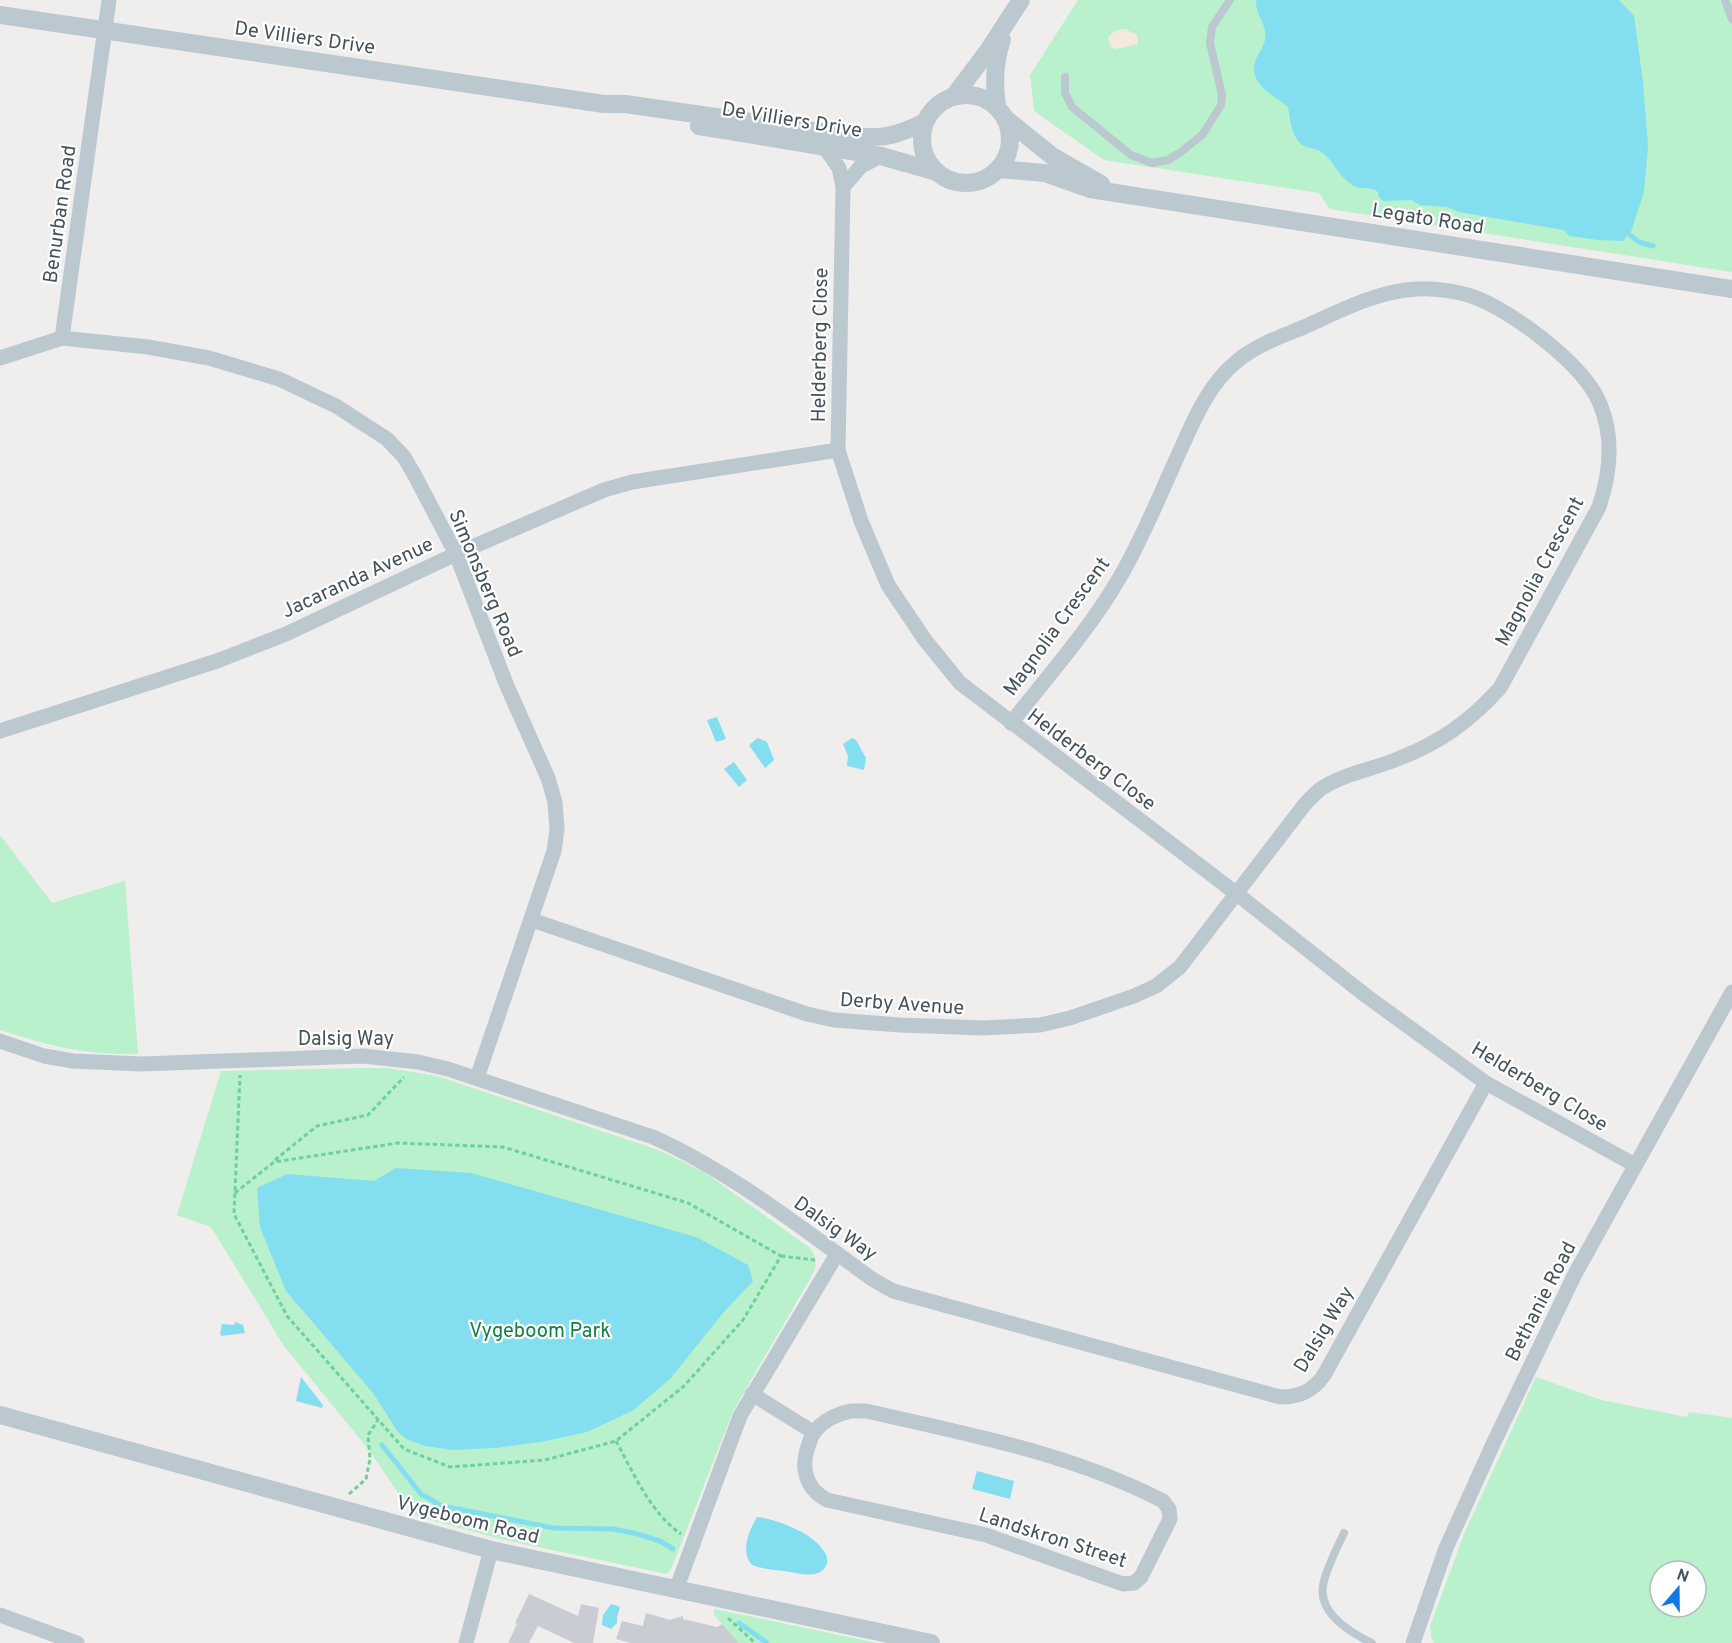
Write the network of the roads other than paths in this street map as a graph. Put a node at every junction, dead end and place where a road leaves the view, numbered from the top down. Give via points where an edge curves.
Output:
1 (110, 0) edge
2 (1021, 0) edge
3 (1230, 0) edge
4 (1725, 0) edge
5 (0, 15) edge
6 (1732, 19) edge
7 (1008, 21) junction
8 (105, 30) junction
9 (1065, 77) dead end
10 (954, 96) junction
11 (604, 104) junction
12 (1002, 113) junction
13 (925, 122) junction
14 (825, 148) junction
15 (881, 156) junction
16 (998, 170) junction
17 (937, 172) junction
18 (843, 187) junction
19 (1118, 193) junction
20 (1732, 289) edge
21 (62, 338) junction
22 (0, 358) edge
23 (838, 450) junction
24 (456, 554) junction
25 (1011, 723) junction
26 (0, 731) edge
27 (1237, 894) junction
28 (532, 920) junction
29 (1732, 992) edge
30 (0, 1041) edge
31 (477, 1078) junction
32 (1486, 1083) junction
33 (1635, 1165) junction
34 (835, 1257) junction
35 (752, 1395) junction
36 (0, 1415) edge
37 (813, 1432) junction
38 (1344, 1533) dead end
39 (492, 1550) junction
40 (676, 1590) junction
41 (0, 1614) edge
42 (78, 1643) edge
43 (466, 1643) edge
44 (931, 1643) edge
45 (1372, 1643) edge
46 (1413, 1643) edge

1 - 8 street, Benurban Road
2 - 7 street
3 - 9 lane via 1211,34 1221,105 1203,134 1168,160 1152,163 1131,155 1072,107 1065,93
4 - 6 lane
5 - 8 street, De Villiers Drive
7 - 10 street
7 - 12 street via 996,56 994,81
8 - 11 street, De Villiers Drive
8 - 21 street, Benurban Road
10 - 12 street via 984,98
10 - 13 street via 942,102
11 - 13 street, De Villiers Drive via 872,138 891,137
11 - 14 street, De Villiers Drive
12 - 16 street via 1010,132 1010,146
12 - 19 street, Legato Road via 1052,156
13 - 17 street via 923,149
14 - 15 street, De Villiers Drive
14 - 18 street, Helderberg Close via 839,168
15 - 17 street, De Villiers Drive
15 - 18 street via 861,166
16 - 17 street via 988,178 961,183
16 - 19 street, Legato Road via 1045,173 1090,189
18 - 23 street, Helderberg Close
19 - 20 street, Legato Road
21 - 22 street
21 - 24 street, Simonsberg Road via 209,358 279,380 336,406 375,429 404,457
23 - 24 street, Jacaranda Avenue via 619,485
23 - 25 street, Helderberg Close via 861,521 888,585 960,683
24 - 26 street, Jacaranda Avenue via 286,634 227,657
24 - 28 street, Simonsberg Road via 555,802 554,851
25 - 27 street, Helderberg Close
25 - 27 street, Magnolia Crescent via 1120,578 1196,417 1233,364 1253,349 1388,292 1447,291 1473,296 1501,309 1572,364 1600,404 1610,458 1599,507 1500,688 1454,731 1433,744 1321,789 1305,804
27 - 28 street, Derby Avenue via 1180,967 1156,986 1070,1018 1040,1025 984,1029 834,1020 807,1014
27 - 32 street, Helderberg Close via 1365,995
28 - 31 street, Simonsberg Road
29 - 33 street, Bethanie Road
30 - 31 street, Dalsig Way via 73,1061 141,1064 363,1056 418,1062
31 - 34 street, Dalsig Way via 680,1149 721,1173
32 - 33 street, Helderberg Close
32 - 34 street, Dalsig Way via 1324,1375 1299,1396 1271,1395 909,1296
33 - 46 street, Bethanie Road via 1575,1274 1493,1444 1446,1548
34 - 35 street
35 - 37 street
35 - 40 street via 725,1453
36 - 39 street, Vygeboom Road
37 - 37 street, Landskron Street via 835,1415 866,1411 1007,1443 1157,1498 1166,1504 1170,1519 1141,1577 1134,1583 1116,1582 986,1535 827,1500 814,1492 805,1473
38 - 45 lane via 1324,1580 1323,1598 1338,1623
39 - 40 street, Vygeboom Road
39 - 43 street
40 - 44 street, Vygeboom Road
41 - 42 street

